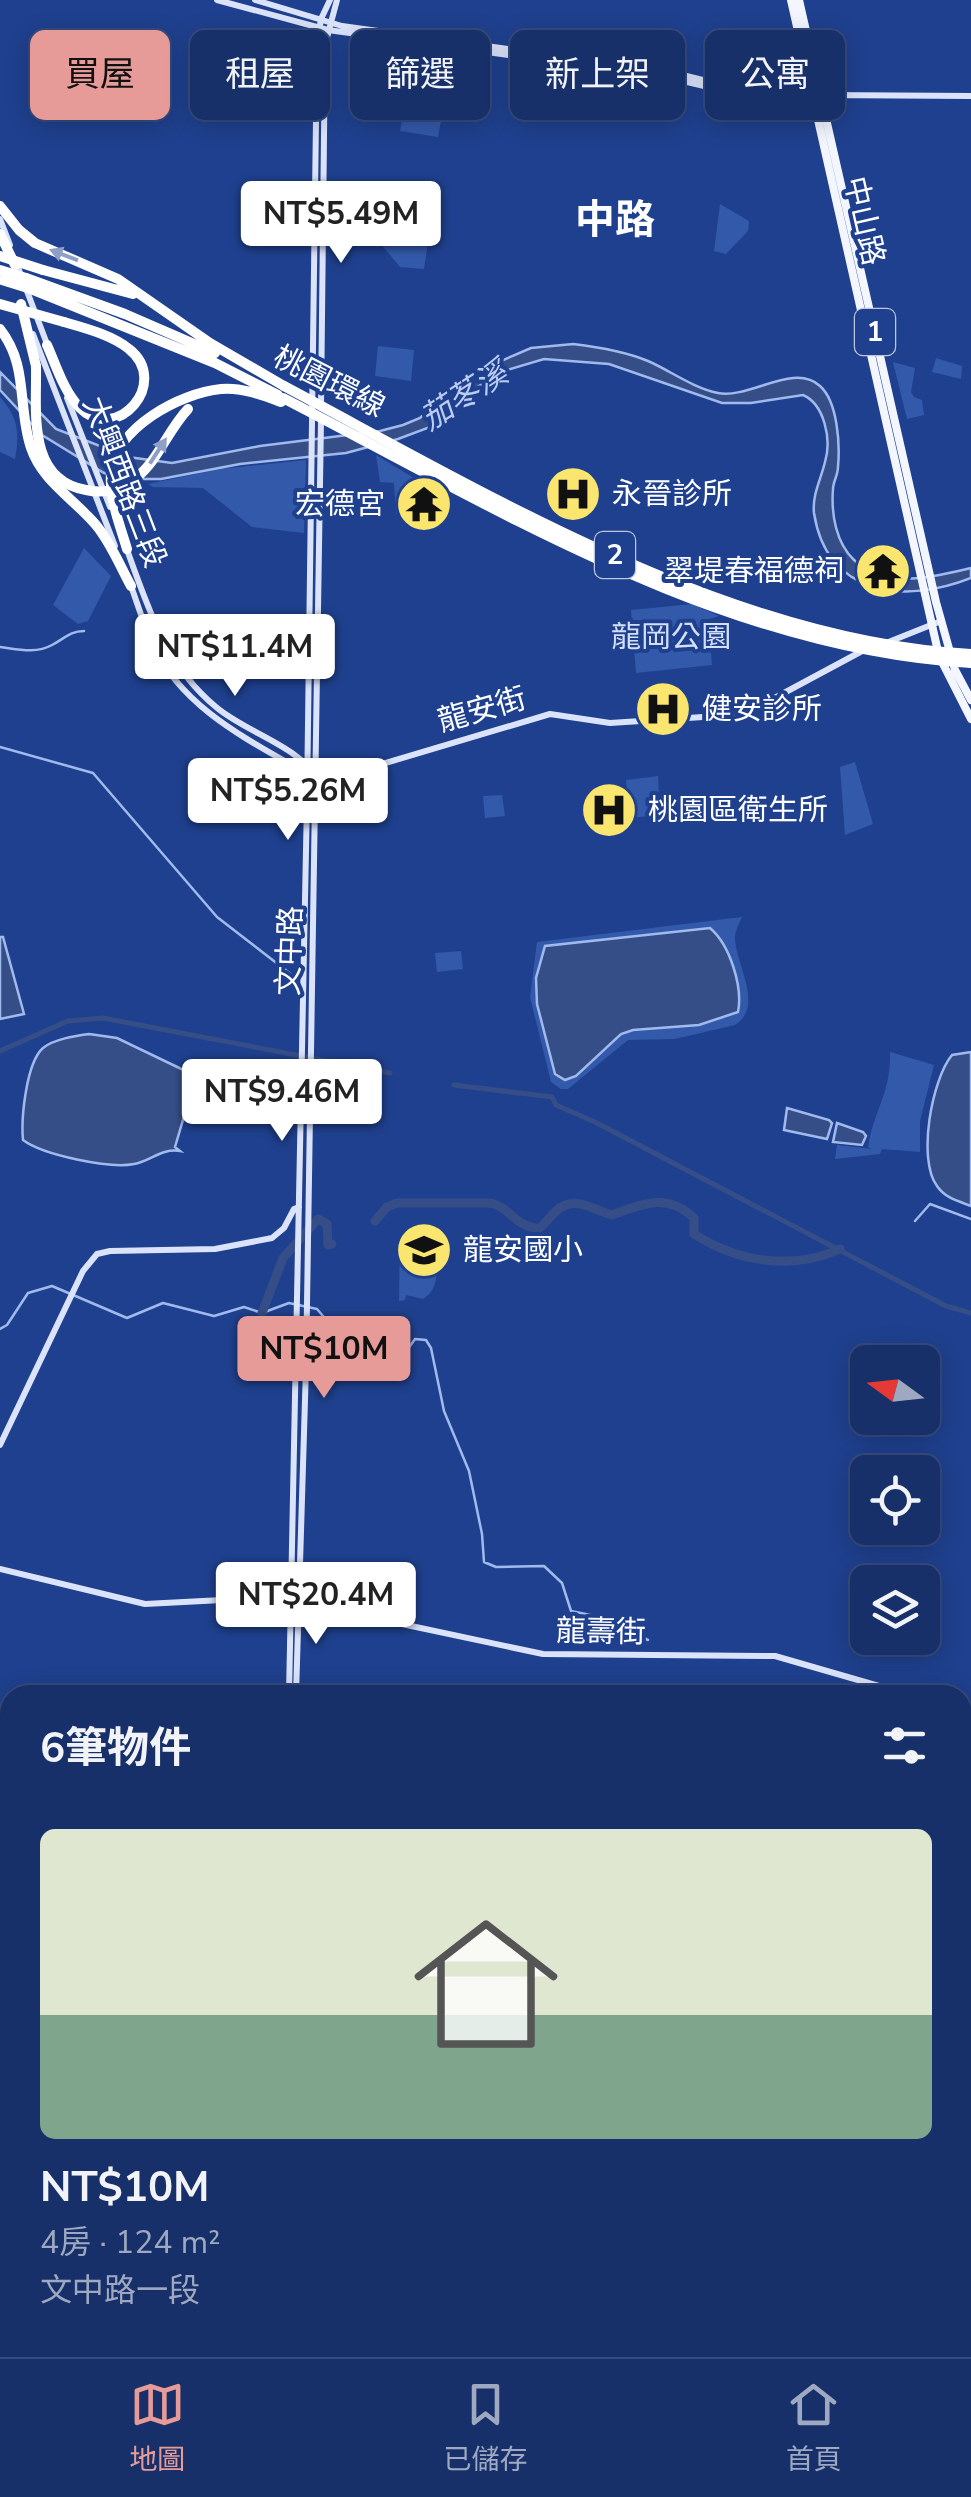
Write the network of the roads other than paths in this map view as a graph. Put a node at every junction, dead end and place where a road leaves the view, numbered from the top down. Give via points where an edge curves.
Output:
1 (217, 0) edge
2 (255, 0) edge
3 (333, 0) edge
4 (791, 0) edge
5 (799, 0) edge
6 (324, 25) junction
7 (799, 30) edge
8 (805, 30) edge
9 (705, 81) edge
10 (845, 96) edge
11 (971, 96) edge
12 (823, 120) edge
13 (0, 206) edge
14 (0, 218) edge
15 (0, 234) edge
16 (0, 255) edge
17 (1, 277) edge
18 (27, 284) junction
19 (0, 304) edge
20 (21, 304) junction
21 (177, 320) junction
22 (0, 329) edge
23 (47, 344) junction
24 (284, 386) junction
25 (246, 391) junction
26 (282, 400) junction
27 (317, 460) junction
28 (127, 549) junction
29 (131, 586) junction
30 (936, 623) junction
31 (971, 654) edge
32 (971, 664) edge
33 (971, 700) edge
34 (971, 719) edge
35 (308, 762) junction
36 (307, 774) junction
37 (317, 779) junction
38 (307, 995) junction
39 (304, 1209) junction
40 (302, 1288) junction
41 (300, 1440) junction
42 (0, 1446) edge
43 (0, 1569) edge
44 (297, 1596) junction
45 (293, 1685) edge
46 (875, 1685) edge

1 - 6 street
2 - 6 street
3 - 6 street
4 - 7 main road, 中山路 / 1
5 - 8 main road, 中山路 / 1
6 - 9 street
6 - 27 street
10 - 11 street
12 - 30 main road, 中山路 / 1
21 -> 13 highway via 118,279 35,243
14 - 18 street, 大興西路三段
15 - 18 highway
16 - 20 street, 大興西路三段
16 - 21 highway, bridge via 127,291
17 - 18 highway, 桃園環線 / 2, bridge
18 - 23 street, 大興西路三段
18 - 24 highway, 桃園環線 / 2 via 125,314
18 - 26 highway, 桃園環線 / 2 via 215,363
19 - 23 highway, bridge via 131,350 144,373 140,400 114,418 88,415
20 -> 25 highway, bridge via 36,366 40,449 59,478 82,490 132,482 188,409 212,395
20 - 29 street, 大興西路三段
21 - 24 highway
22 - 29 highway via 22,375 34,456 103,535
23 - 28 street, 大興西路三段
24 - 31 highway, 桃園環線 / 2, bridge via 666,578 820,628
25 - 26 highway
25 - 28 highway via 203,393 144,420 122,444 111,474
26 - 32 highway, 桃園環線 / 2, bridge via 577,548 726,610 857,646
27 - 35 street, 文中路
27 - 37 street, 文中路
28 - 35 street, 大興西路三段 via 156,632 181,670 226,716
29 - 36 street, 大興西路三段 via 154,648 202,708
30 - 33 main road, 1
30 - 34 main road, 1 via 939,656
30 - 37 street, 龍安街 via 861,652 734,716 610,723 550,714
35 - 36 street, 文中路
35 - 37 street
36 - 37 street, 大興西路三段
36 - 38 street, 文中路
37 - 38 street, 文中路
38 - 39 street, 文中路
39 - 40 street
39 - 40 street
39 - 42 street via 294,1209 279,1234 259,1242 97,1254
40 - 41 street
40 - 41 street
41 - 44 street
43 - 44 street, 龍壽街 via 145,1604
44 - 45 street
44 - 46 street, 龍壽街 via 523,1651 775,1656

